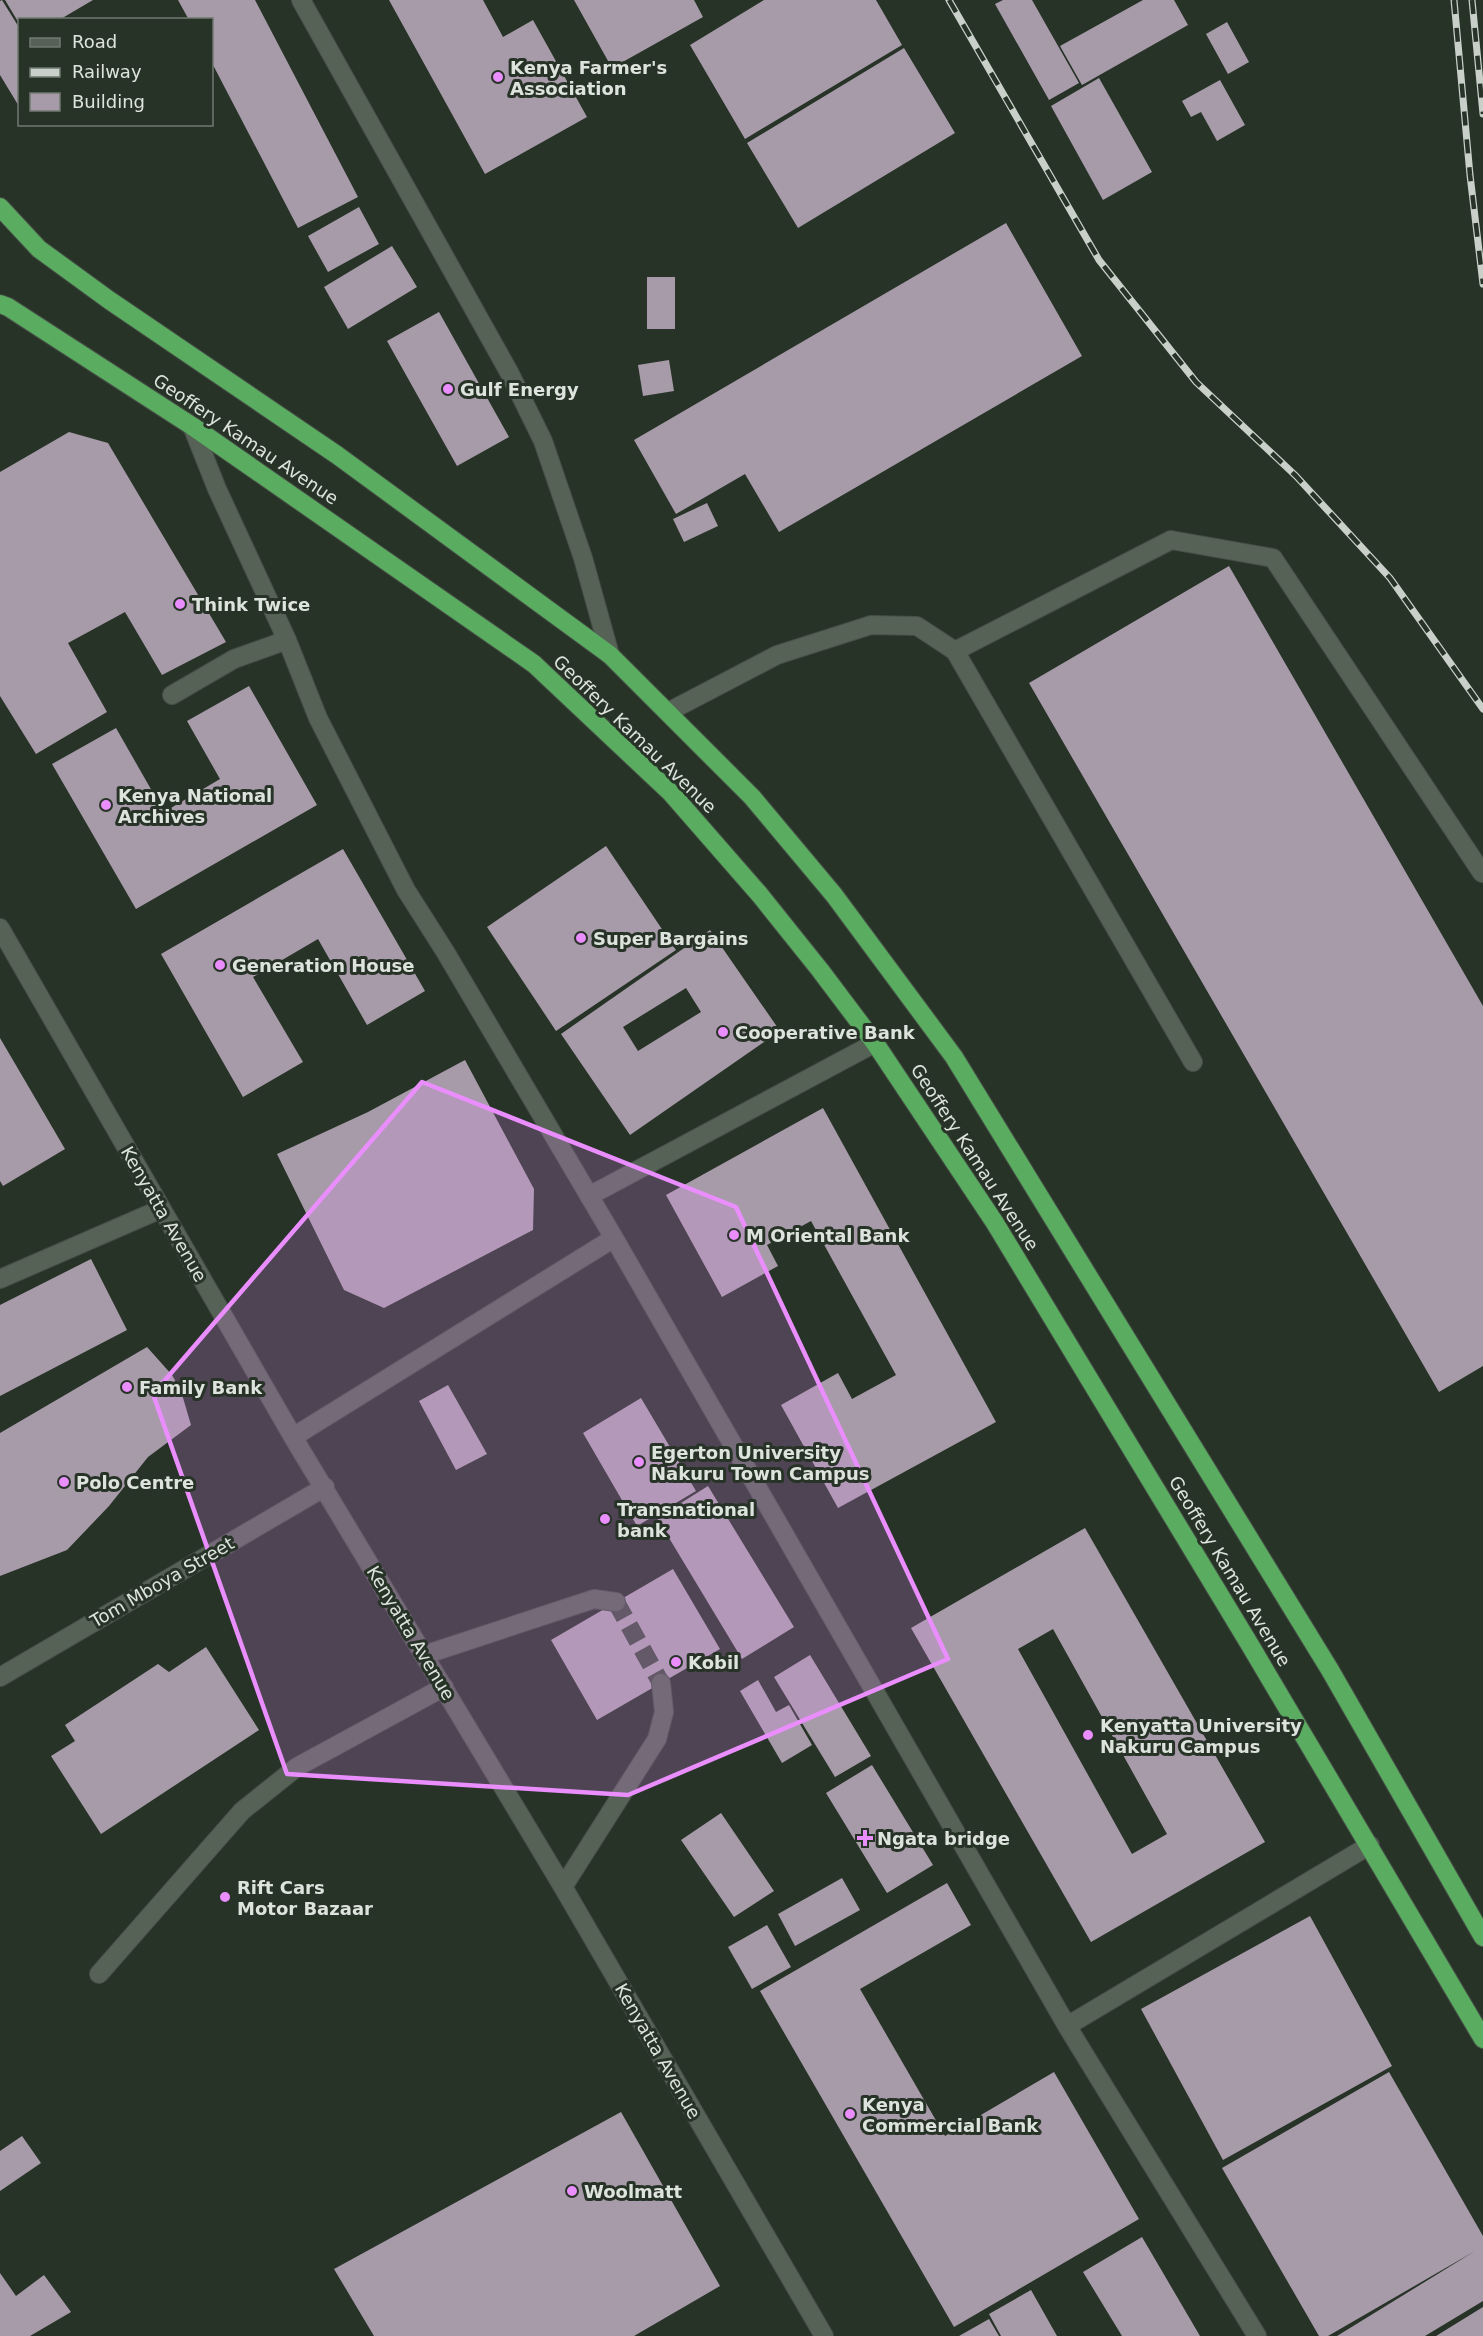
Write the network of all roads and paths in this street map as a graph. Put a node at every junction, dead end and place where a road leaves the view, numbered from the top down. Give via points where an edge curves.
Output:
1 (301, 0) edge
2 (0, 207) edge
3 (0, 304) edge
4 (192, 426) junction
5 (287, 640) junction
6 (955, 651) junction
7 (610, 655) junction
8 (172, 695) dead end
9 (668, 712) junction
10 (1482, 873) edge
11 (0, 928) edge
12 (875, 1043) junction
13 (1194, 1062) dead end
14 (589, 1196) junction
15 (161, 1209) junction
16 (614, 1238) junction
17 (0, 1278) edge
18 (293, 1437) junction
19 (325, 1487) junction
20 (616, 1602) dead end
21 (424, 1655) junction
22 (0, 1677) edge
23 (661, 1683) tunnel mouth
24 (444, 1687) junction
25 (1370, 1845) junction
26 (563, 1887) junction
27 (1483, 1937) edge
28 (99, 1974) dead end
29 (1067, 2026) junction
30 (1483, 2039) edge
31 (824, 2336) edge
32 (1257, 2336) edge

1 - 7 street via 509,372 543,441
2 - 7 highway, Geoffery Kamau Avenue via 39,249 337,455
3 - 4 highway, Geoffery Kamau Avenue
4 - 5 street
4 - 12 highway, Geoffery Kamau Avenue via 534,664 671,793 767,903
5 - 8 street via 234,659
5 - 14 street via 318,718 406,890
6 - 9 street via 916,626 871,624 777,655
6 - 10 street via 1171,540 1273,558
6 - 13 street
7 - 9 highway, Geoffery Kamau Avenue
9 - 27 highway, Geoffery Kamau Avenue via 752,796 834,895 954,1057 1330,1670
11 - 15 street, Kenyatta Avenue
12 - 14 street
12 - 25 highway, Geoffery Kamau Avenue via 995,1223
14 - 16 street
15 - 17 street
15 - 18 street, Kenyatta Avenue
16 - 18 street
16 - 29 street
18 - 19 street, Kenyatta Avenue
19 - 21 street, Kenyatta Avenue
19 - 22 street, Tom Mboya Street
20 - 21 street via 594,1599
21 - 24 street, Kenyatta Avenue
23 - 26 street via 664,1712 657,1739
24 - 26 street, Kenyatta Avenue
24 - 28 street via 297,1767 242,1811
25 - 29 street
25 - 30 highway, Geoffery Kamau Avenue
26 - 31 street, Kenyatta Avenue
29 - 32 street

